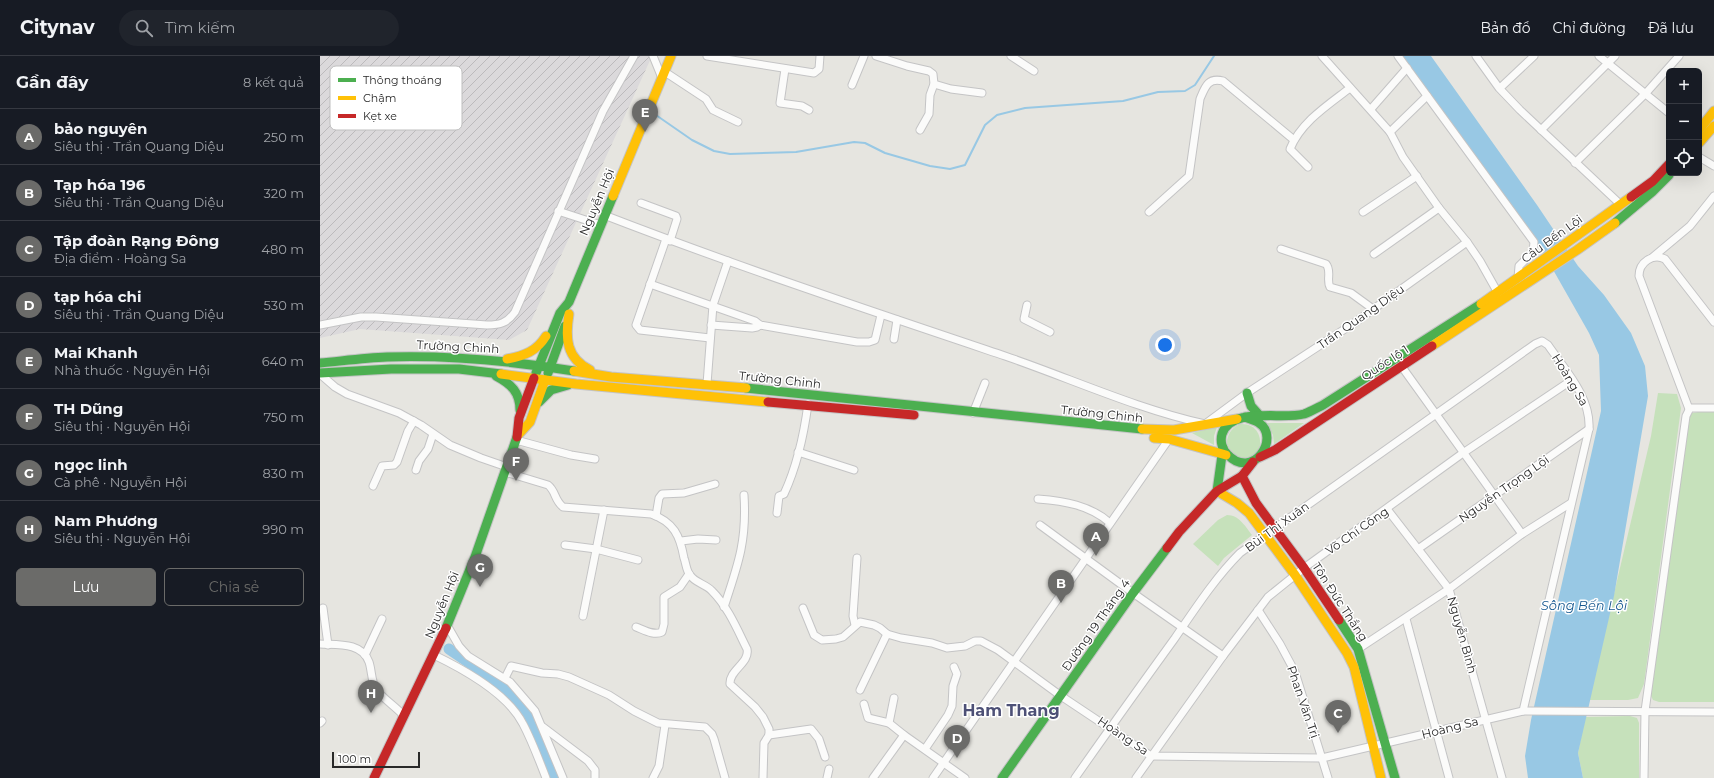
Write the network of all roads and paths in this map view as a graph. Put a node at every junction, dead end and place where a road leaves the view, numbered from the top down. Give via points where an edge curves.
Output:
1 (634, 56) edge
2 (652, 56) edge
3 (671, 56) edge
4 (707, 56) edge
5 (820, 56) edge
6 (864, 56) edge
7 (876, 56) edge
8 (1011, 56) edge
9 (1322, 56) edge
10 (1398, 56) edge
11 (1476, 56) edge
12 (1534, 56) edge
13 (1599, 56) edge
14 (1615, 56) edge
15 (1679, 56) edge
16 (1608, 64) junction
17 (1407, 68) junction
18 (785, 69) junction
19 (1034, 71) dead end
20 (664, 75) junction
21 (934, 84) junction
22 (852, 85) dead end
23 (1350, 88) junction
24 (1500, 88) junction
25 (982, 93) dead end
26 (1646, 93) junction
27 (1427, 96) junction
28 (1371, 109) junction
29 (809, 110) dead end
30 (1666, 110) edge
31 (1714, 111) edge
32 (738, 122) dead end
33 (1702, 126) edge
34 (1714, 126) edge
35 (920, 130) dead end
36 (1541, 130) junction
37 (1390, 132) junction
38 (1294, 140) junction
39 (1701, 140) edge
40 (1702, 159) edge
41 (1574, 163) junction
42 (1714, 166) edge
43 (1308, 167) dead end
44 (1666, 167) edge
45 (1417, 176) junction
46 (1669, 176) edge
47 (1714, 196) edge
48 (640, 203) dead end
49 (1620, 204) junction
50 (1439, 208) junction
51 (558, 211) junction
52 (1149, 212) dead end
53 (1363, 212) dead end
54 (604, 216) junction
55 (601, 225) junction
56 (668, 240) junction
57 (1467, 242) junction
58 (1281, 249) dead end
59 (1374, 254) dead end
60 (1653, 257) junction
61 (728, 261) junction
62 (1520, 282) junction
63 (650, 284) junction
64 (1498, 293) junction
65 (713, 305) junction
66 (1027, 305) dead end
67 (1373, 309) junction
68 (565, 314) junction
69 (880, 314) junction
70 (897, 320) junction
71 (1714, 322) edge
72 (320, 325) edge
73 (711, 325) junction
74 (760, 325) junction
75 (1050, 332) dead end
76 (710, 338) junction
77 (894, 339) dead end
78 (1542, 341) joint
79 (488, 360) junction
80 (320, 364) edge
81 (539, 365) junction
82 (550, 367) junction
83 (1402, 367) junction
84 (488, 371) junction
85 (320, 373) edge
86 (611, 376) junction
87 (534, 378) junction
88 (545, 380) junction
89 (1572, 380) junction
90 (985, 383) dead end
91 (576, 384) junction
92 (707, 384) junction
93 (1247, 393) junction
94 (808, 404) junction
95 (536, 406) junction
96 (1714, 408) edge
97 (1689, 409) junction
98 (1436, 414) junction
99 (924, 416) dead end
100 (1260, 416) junction
101 (519, 418) junction
102 (1241, 418) junction
103 (974, 419) junction
104 (414, 421) junction
105 (1002, 424) dead end
106 (1205, 424) junction
107 (1589, 429) junction
108 (433, 434) junction
109 (517, 438) junction
110 (1169, 439) junction
111 (798, 452) junction
112 (1224, 452) junction
113 (1463, 453) junction
114 (595, 459) dead end
115 (1256, 460) junction
116 (506, 469) junction
117 (416, 470) dead end
118 (854, 470) dead end
119 (1242, 476) junction
120 (715, 484) dead end
121 (373, 486) dead end
122 (1217, 491) junction
123 (1494, 495) junction
124 (744, 496) dead end
125 (1038, 499) dead end
126 (1571, 503) junction
127 (1387, 509) junction
128 (604, 510) junction
129 (778, 513) dead end
130 (656, 516) junction
131 (1110, 523) junction
132 (1040, 525) dead end
133 (1275, 528) junction
134 (1522, 534) junction
135 (1264, 535) junction
136 (716, 540) dead end
137 (681, 541) junction
138 (565, 545) dead end
139 (596, 549) junction
140 (1418, 549) junction
141 (857, 558) dead end
142 (1086, 558) junction
143 (638, 560) dead end
144 (1304, 568) junction
145 (689, 574) junction
146 (1295, 575) junction
147 (1449, 589) junction
148 (1133, 593) junction
149 (724, 607) junction
150 (324, 608) dead end
151 (803, 608) dead end
152 (1258, 610) junction
153 (583, 616) dead end
154 (382, 619) dead end
155 (1406, 619) junction
156 (447, 625) junction
157 (855, 625) junction
158 (636, 627) dead end
159 (1183, 627) junction
160 (887, 634) junction
161 (320, 644) edge
162 (328, 645) junction
163 (1358, 649) junction
164 (365, 655) junction
165 (434, 655) junction
166 (1223, 656) junction
167 (1014, 661) junction
168 (954, 667) dead end
169 (505, 678) junction
170 (860, 690) dead end
171 (1060, 696) junction
172 (894, 698) dead end
173 (864, 704) dead end
174 (1523, 711) junction
175 (1645, 711) junction
176 (1714, 712) edge
177 (403, 715) junction
178 (1486, 719) junction
179 (889, 723) junction
180 (665, 725) junction
181 (542, 726) junction
182 (1111, 728) junction
183 (1436, 732) junction
184 (769, 735) junction
185 (904, 735) junction
186 (1386, 744) junction
187 (1373, 747) junction
188 (925, 749) junction
189 (1151, 756) junction
190 (825, 757) dead end
191 (1322, 758) junction
192 (944, 762) junction
193 (829, 769) dead end
194 (374, 778) edge
195 (546, 778) edge
196 (564, 778) edge
197 (595, 778) edge
198 (653, 778) edge
199 (725, 778) edge
200 (763, 778) edge
201 (827, 778) edge
202 (872, 778) edge
203 (933, 778) edge
204 (965, 778) edge
205 (1002, 778) edge
206 (1075, 778) edge
207 (1136, 778) edge
208 (1328, 778) edge
209 (1381, 778) edge
210 (1395, 778) edge
211 (1449, 778) edge
212 (1502, 778) edge
213 (1644, 778) edge

1 - 51 street via 603,111
2 - 20 street
3 - 20 main road, Nguyễn Hội
4 - 18 street
5 - 18 street via 819,69 816,72
6 - 22 street
7 - 21 street via 929,71 933,74
8 - 19 street
9 - 23 street
10 - 17 street
11 - 24 street
12 - 24 street
13 - 16 street
14 - 16 street
15 - 26 street
16 - 26 street
16 - 36 street
17 - 27 street
17 - 28 street
18 - 29 street via 780,103 802,106
20 - 32 street via 706,99 713,110
20 - 54 main road, Nguyễn Hội
21 - 25 street via 955,90
21 - 35 street via 930,95 929,114
23 - 28 street
23 - 38 street via 1324,108
24 - 36 street
26 - 30 street
26 - 41 street
27 - 37 street
27 - 62 street via 1534,242 1533,252 1519,266
28 - 37 street
31 - 33 main road
34 - 39 main road
36 - 41 street
37 - 45 street
38 - 43 street via 1290,149
38 - 52 street via 1223,81 1210,82 1200,100 1189,176
40 - 42 street
41 - 49 street
44 - 49 main road via 1653,181
45 - 50 street
45 - 53 street
46 - 62 main road, Cầu Bến Lội via 1635,208 1597,236
47 - 60 street via 1690,226
48 - 56 street via 676,216
49 - 62 main road, Cầu Bến Lội
50 - 57 street
50 - 59 street
51 - 55 street
51 - 72 street via 515,312 505,323 487,325 376,316
54 - 55 main road, Nguyễn Hội
54 - 56 street
55 - 68 main road, Nguyễn Hội
56 - 61 street
56 - 63 street
57 - 64 street
57 - 67 street, Trần Quang Diệu
58 - 67 street via 1326,264 1329,269 1330,287 1351,294
60 - 71 street via 1665,259
60 - 97 street via 1642,264 1639,276
61 - 65 street
61 - 69 street
62 - 64 main road, Quốc lộ 1
62 - 83 main road, Quốc lộ 1
63 - 65 street
63 - 76 street via 636,322 637,328
64 - 100 main road, Quốc lộ 1 via 1323,405 1302,414
65 - 73 street
65 - 74 street
66 - 75 street via 1024,319
67 - 93 street, Trần Quang Diệu
68 - 79 main road via 534,350 513,358
68 - 81 main road, Nguyễn Hội
68 - 82 main road, Nguyễn Hội
68 - 86 main road via 573,358 586,369
69 - 70 street
69 - 74 street via 877,336 869,342
70 - 77 street
70 - 106 street via 1172,416
73 - 74 street via 752,328
73 - 76 street
76 - 92 street
78 - 89 street, Hoàng Sa via 1548,345
78 - 98 street, Bùi Thị Xuân
79 - 80 main road, Trường Chinh via 415,356
79 - 81 main road, Trường Chinh
81 - 82 main road, Trường Chinh
81 - 87 main road, Nguyễn Hội
82 - 86 main road, Trường Chinh
82 - 88 main road, Nguyễn Hội
83 - 98 street
83 - 115 main road, Quốc lộ 1
84 - 85 main road, Trường Chinh via 414,368
84 - 87 main road, Trường Chinh
84 - 101 main road via 508,382 517,392 520,401
85 - 104 street via 347,394 385,406
86 - 92 main road, Trường Chinh
87 - 88 main road, Trường Chinh
87 - 101 main road, Nguyễn Hội
88 - 91 main road, Trường Chinh
88 - 95 main road, Nguyễn Hội
89 - 107 street, Hoàng Sa via 1586,402
89 - 113 street, Võ Chí Công
90 - 103 street
91 - 94 main road, Trường Chinh
91 - 95 main road via 551,390
92 - 103 main road, Trường Chinh
93 - 100 main road via 1253,412
93 - 106 street, Trần Quang Diệu
94 - 99 main road, Trường Chinh
94 - 111 street
95 - 109 main road, Nguyễn Hội via 530,422
96 - 97 street
97 - 175 street
98 - 113 street
98 - 133 street, Bùi Thị Xuân
100 - 102 main road, Quốc lộ 1
101 - 109 main road, Nguyễn Hội
102 - 106 main road, Trường Chinh
102 - 112 main road via 1230,422 1222,434
102 - 115 main road via 1253,419 1260,423 1267,436 1264,452
103 - 106 main road, Trường Chinh via 1152,430 1183,430
104 - 108 street
104 - 121 street via 398,462 382,466
105 - 110 main road, Trường Chinh
107 - 123 street, Nguyễn Trọng Lội
107 - 126 street, Hoàng Sa
108 - 116 street via 450,445
108 - 117 street
109 - 114 street
109 - 116 main road, Nguyễn Hội
110 - 112 main road, Trường Chinh
110 - 131 street
111 - 118 street
111 - 129 street via 784,494 778,496
112 - 115 main road via 1238,462
112 - 122 main road
113 - 123 street
113 - 127 street, Võ Chí Công
115 - 119 main road, Đường 19 Tháng 4
116 - 128 street via 548,484 557,502 563,507
116 - 156 main road, Nguyễn Hội via 460,597
119 - 122 main road, Đường 19 Tháng 4
119 - 133 main road, Tôn Đức Thắng via 1256,503
120 - 130 street via 684,493 662,494
122 - 135 main road, Tôn Đức Thắng via 1238,503
122 - 148 main road, Đường 19 Tháng 4 via 1180,532
123 - 134 street
123 - 140 street, Nguyễn Trọng Lội
124 - 149 street via 744,542
125 - 131 street via 1084,507
126 - 134 street
126 - 174 street, Hoàng Sa
127 - 140 street, Nguyễn Bình
127 - 144 street, Võ Chí Công
128 - 130 street
128 - 139 street
130 - 137 street via 668,523
131 - 142 street
132 - 142 street
133 - 135 street, Bùi Thị Xuân
133 - 144 main road, Tôn Đức Thắng
134 - 147 street
135 - 146 main road, Tôn Đức Thắng
135 - 159 street, Bùi Thị Xuân via 1234,559
136 - 137 street
137 - 145 street
138 - 139 street
139 - 143 street
139 - 153 street
140 - 147 street, Nguyễn Bình
141 - 157 street via 853,616
142 - 148 street
142 - 167 street
144 - 146 street, Võ Chí Công
144 - 163 main road, Tôn Đức Thắng
145 - 149 street via 695,581 711,590
145 - 158 street via 680,587 664,597 662,632 648,632
146 - 152 street, Võ Chí Công via 1268,597
146 - 187 main road, Tôn Đức Thắng via 1354,667
147 - 155 street
147 - 178 street, Nguyễn Bình
148 - 159 street
148 - 171 main road, Đường 19 Tháng 4
149 - 184 street via 748,652 731,678 730,684 759,711
150 - 162 street
151 - 157 street via 814,635 822,640 843,637
152 - 166 street, Võ Chí Công
152 - 191 street, Phan Văn Trị via 1295,672
154 - 164 street
155 - 163 street
155 - 183 street
156 - 165 main road, Nguyễn Hội
156 - 169 street via 468,656
157 - 160 street, Hoàng Sa via 860,622 870,624
159 - 166 street
159 - 182 street, Bùi Thị Xuân
160 - 167 street, Hoàng Sa via 947,648 965,646 978,640
160 - 170 street
161 - 162 street
162 - 164 street via 348,645
163 - 186 main road, Tôn Đức Thắng
164 - 177 street via 376,690
165 - 177 main road, Nguyễn Hội
165 - 195 street via 487,686 506,701 523,723
166 - 189 street, Võ Chí Công
167 - 171 street, Hoàng Sa
167 - 192 street
168 - 188 street via 957,674 952,706
169 - 180 street via 511,666 570,677 609,695 648,720
169 - 181 street via 535,711
171 - 182 street, Hoàng Sa
171 - 205 main road, Đường 19 Tháng 4
172 - 179 street
173 - 179 street via 868,718
174 - 175 street
174 - 178 street, Hoàng Sa
175 - 176 street
175 - 213 street
177 - 194 main road, Nguyễn Hội
178 - 183 street, Hoàng Sa
178 - 212 street, Nguyễn Bình
179 - 185 street
180 - 198 street via 659,766
180 - 199 street via 699,726 708,730 714,739
181 - 196 street
181 - 197 street via 588,761 595,770
182 - 189 street, Hoàng Sa
182 - 206 street, Bùi Thị Xuân
183 - 186 street, Hoàng Sa
183 - 211 street
184 - 190 street via 811,730 819,739
184 - 200 street via 764,743
185 - 188 street
185 - 202 street
186 - 187 street, Hoàng Sa
186 - 210 main road, Tôn Đức Thắng
187 - 191 street, Hoàng Sa
187 - 209 main road, Tôn Đức Thắng
188 - 192 street
189 - 191 street, Hoàng Sa
189 - 207 street, Võ Chí Công
191 - 208 street, Phan Văn Trị
192 - 203 street
192 - 204 street
193 - 201 street

